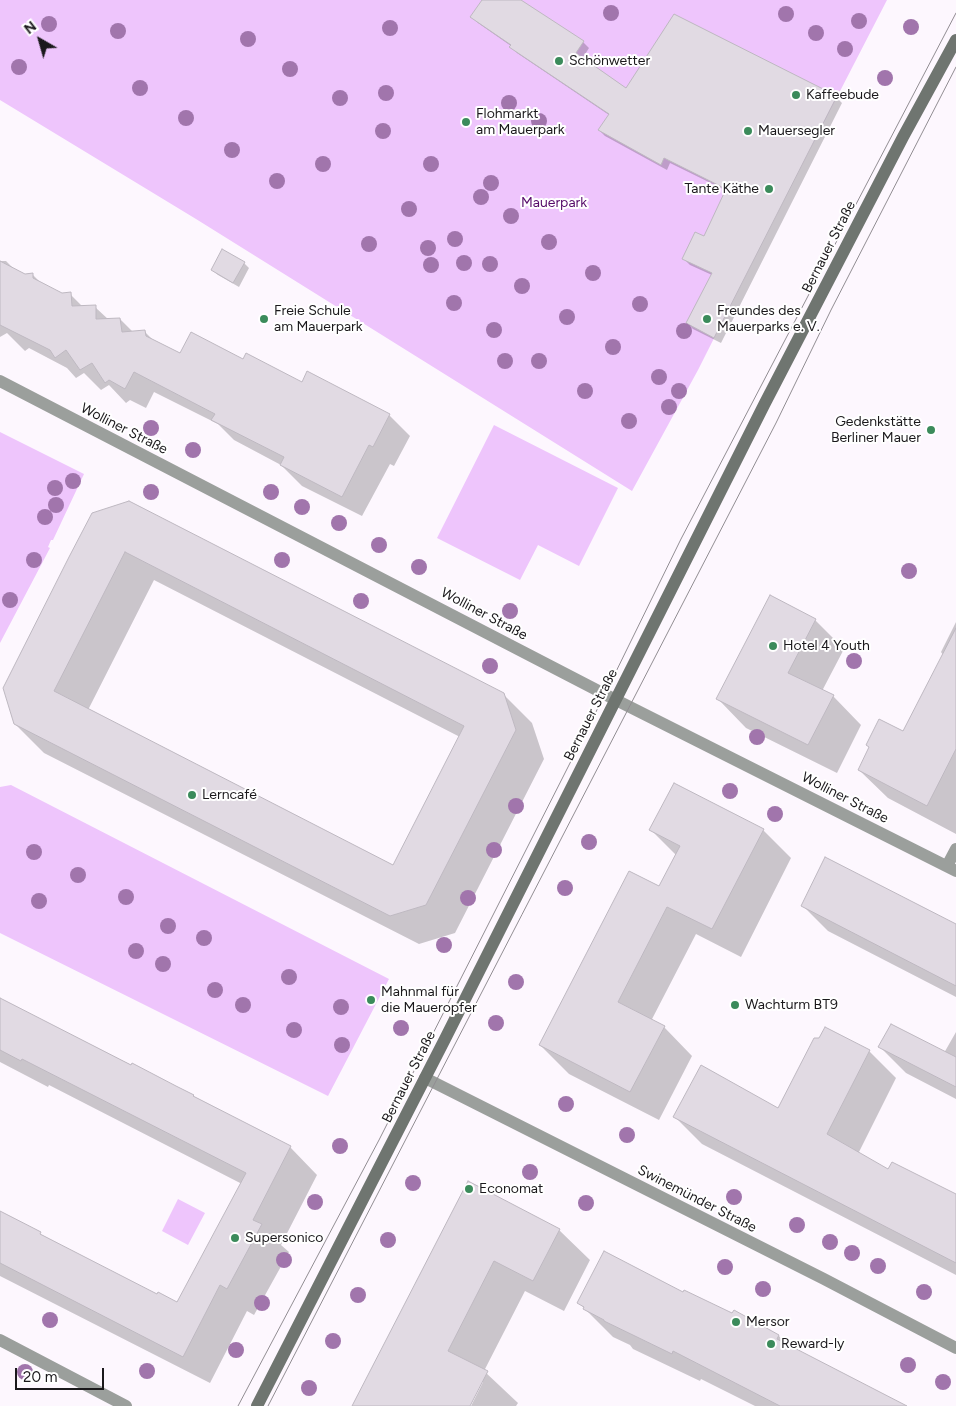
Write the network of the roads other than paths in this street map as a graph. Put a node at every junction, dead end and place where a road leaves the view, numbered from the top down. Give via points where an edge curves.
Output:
1 (956, 40) edge
2 (0, 382) edge
3 (616, 700) junction
4 (956, 849) edge
5 (951, 869) edge
6 (425, 1078) junction
7 (0, 1340) edge
8 (956, 1348) edge
9 (126, 1406) edge
10 (257, 1406) edge

1 - 3 main road, Bernauer Straße via 764,404
2 - 3 street, Wolliner Straße
3 - 5 street, Wolliner Straße
3 - 6 main road, Bernauer Straße
4 - 5 street
6 - 8 street, Swinemünder Straße
6 - 10 main road, Bernauer Straße
7 - 9 street

